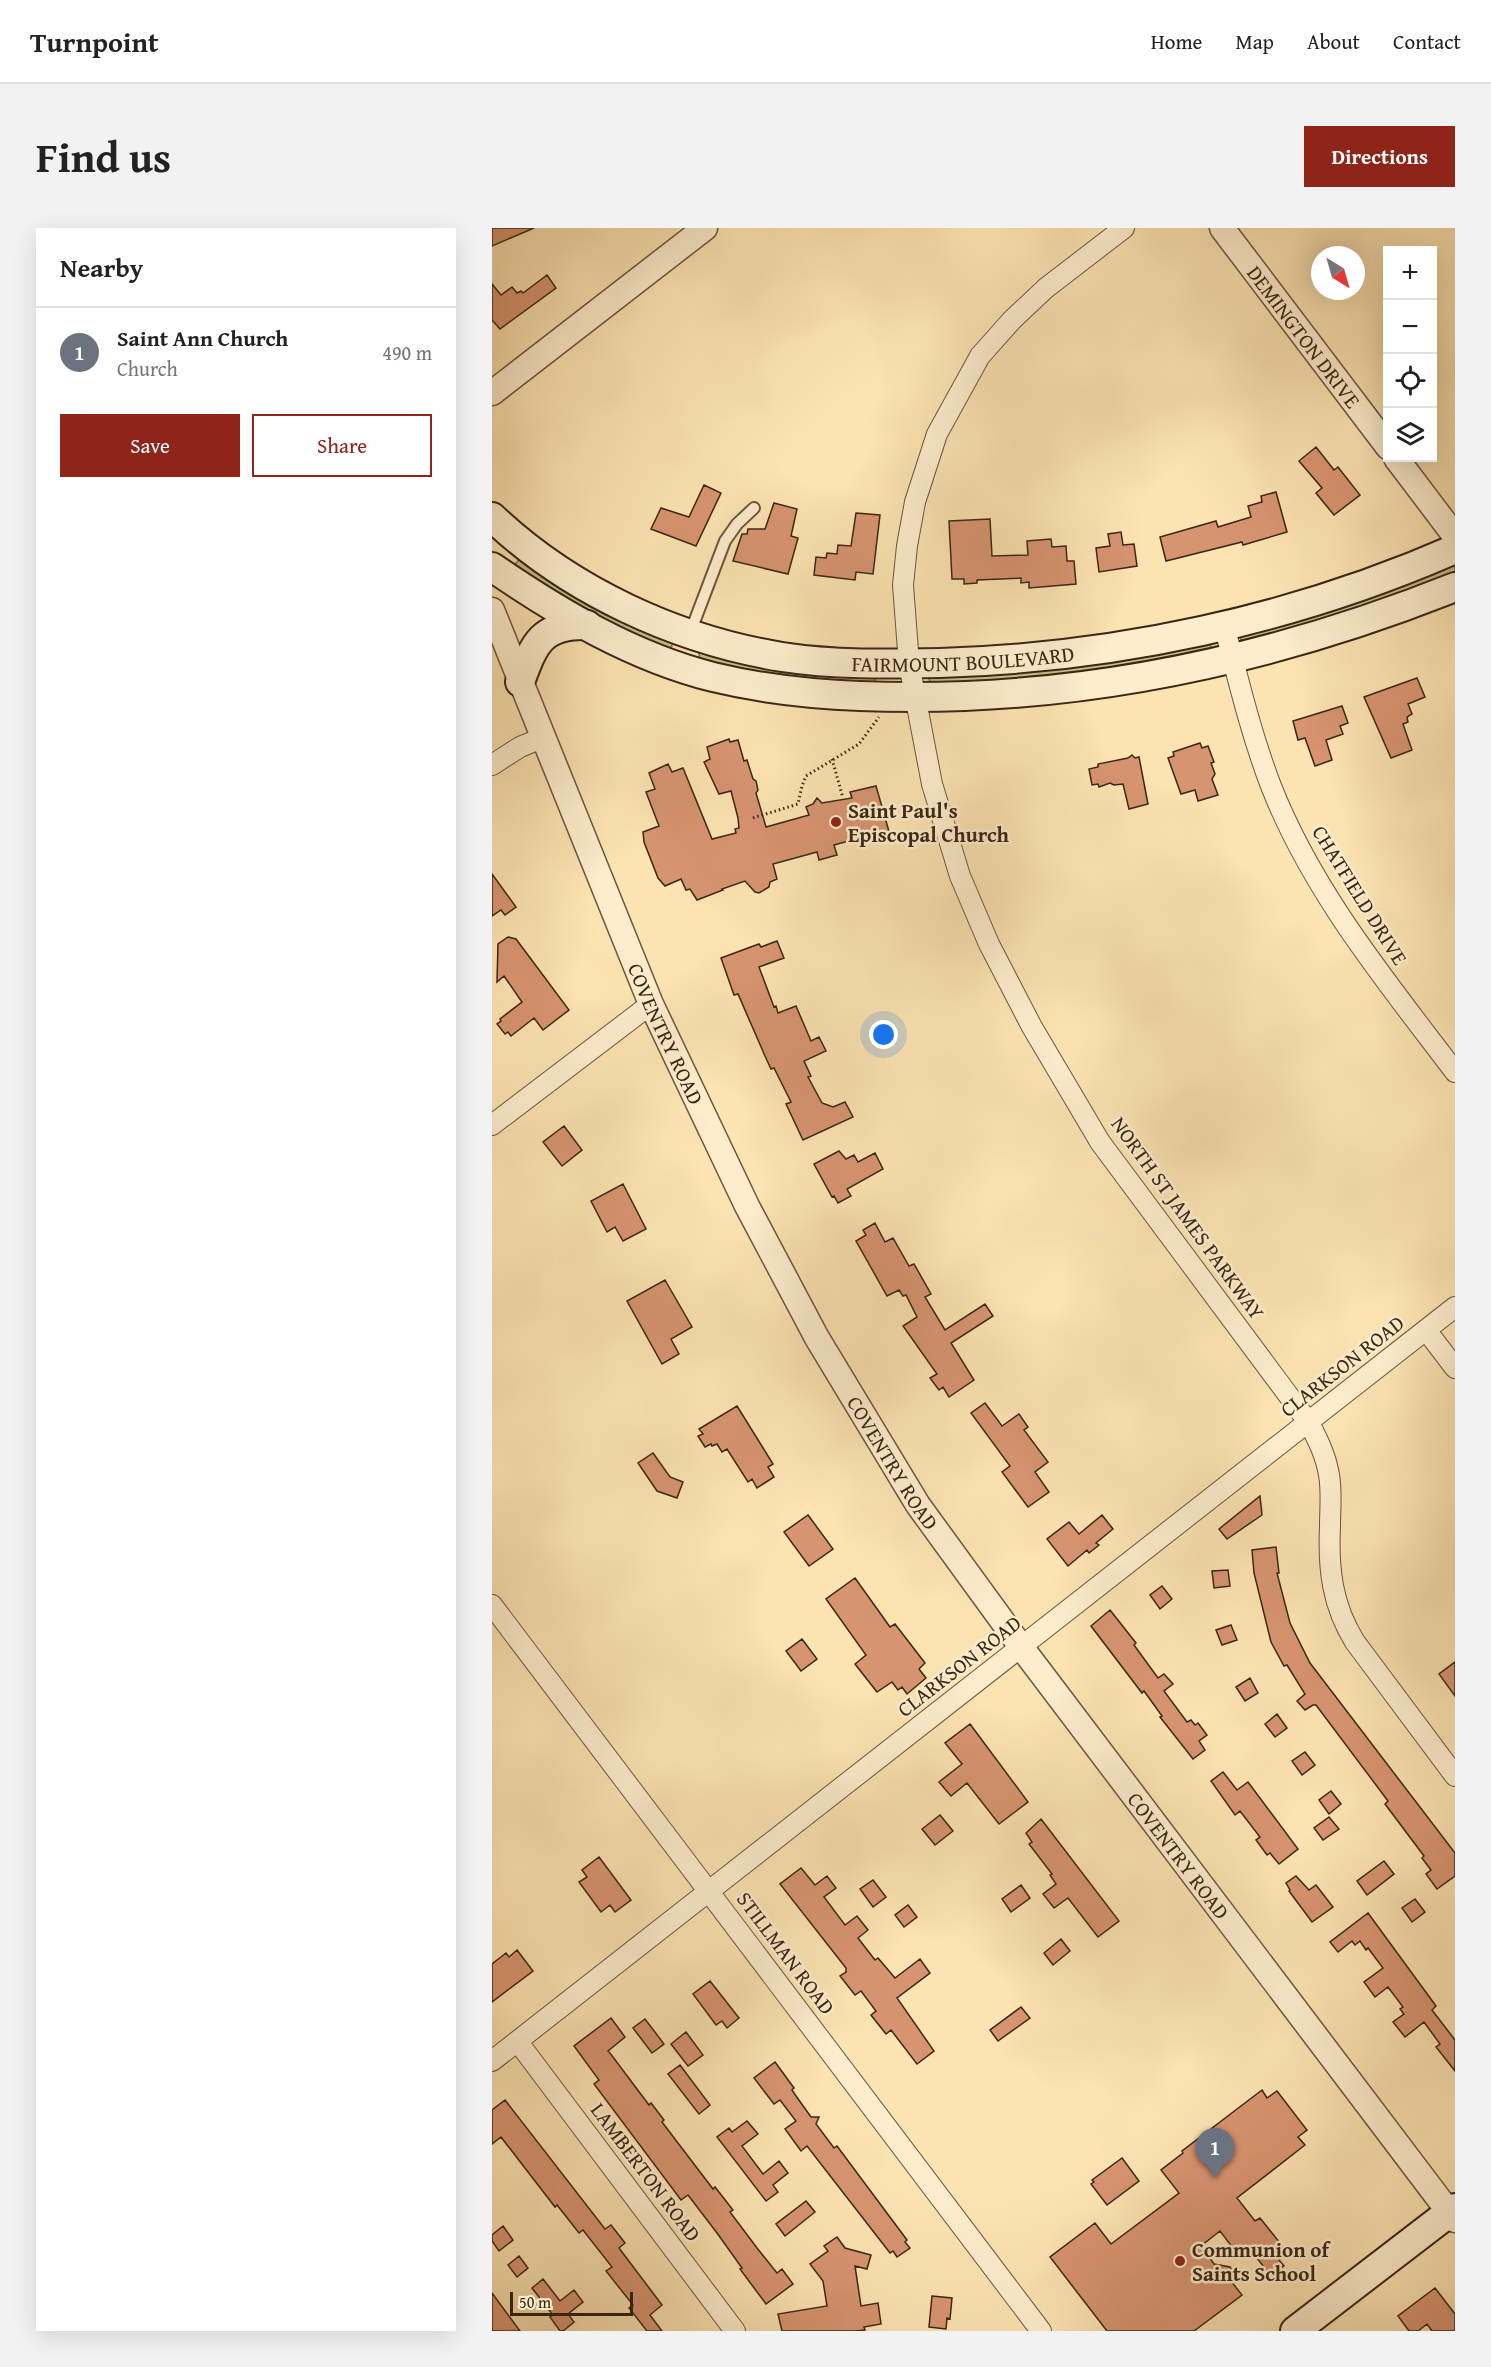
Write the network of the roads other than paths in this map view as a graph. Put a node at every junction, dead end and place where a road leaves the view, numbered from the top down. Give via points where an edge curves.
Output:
1 (705, 228) edge
2 (1124, 228) edge
3 (1222, 228) edge
4 (492, 393) edge
5 (1383, 440) edge
6 (1399, 462) edge
7 (754, 508) dead end
8 (492, 517) edge
9 (1455, 536) edge
10 (516, 538) junction
11 (1455, 549) edge
12 (492, 567) edge
13 (1455, 587) edge
14 (492, 610) edge
15 (586, 625) junction
16 (1224, 625) junction
17 (690, 633) junction
18 (1233, 659) junction
19 (909, 664) junction
20 (678, 665) junction
21 (519, 682) junction
22 (915, 697) junction
23 (544, 737) junction
24 (492, 765) edge
25 (651, 1004) junction
26 (1455, 1072) edge
27 (492, 1125) edge
28 (1455, 1307) edge
29 (1426, 1330) junction
30 (1455, 1368) edge
31 (1309, 1423) junction
32 (492, 1605) edge
33 (1022, 1648) junction
34 (1455, 1776) edge
35 (709, 1891) junction
36 (518, 2042) junction
37 (492, 2061) edge
38 (1453, 2213) edge
39 (735, 2331) edge
40 (1041, 2331) edge
41 (1295, 2331) edge

1 - 4 street
2 - 19 street, NORTH ST JAMES PARKWAY via 1046,288 1012,320 980,356 937,434 915,502 903,585
3 - 5 street, DEMINGTON DRIVE
6 - 9 street
7 - 17 lane via 725,541
8 - 10 main road, FAIRMOUNT BOULEVARD
10 - 12 main road via 500,545
10 - 17 main road, FAIRMOUNT BOULEVARD via 597,592
11 - 16 main road, FAIRMOUNT BOULEVARD via 1347,591
12 - 15 main road, FAIRMOUNT BOULEVARD
13 - 18 main road, FAIRMOUNT BOULEVARD via 1358,623
14 - 21 street, COVENTRY ROAD
15 - 20 main road, FAIRMOUNT BOULEVARD
15 - 21 main road via 562,627 544,635 532,650
16 - 18 street, CHATFIELD DRIVE
16 - 19 main road, FAIRMOUNT BOULEVARD via 1082,652
17 - 19 main road, FAIRMOUNT BOULEVARD via 782,657
17 - 20 main road
18 - 22 main road, FAIRMOUNT BOULEVARD via 1065,689
18 - 26 street, CHATFIELD DRIVE via 1271,786 1309,865 1360,947
19 - 22 street, NORTH ST JAMES PARKWAY
20 - 22 main road, FAIRMOUNT BOULEVARD via 758,687 804,694
21 - 23 street, COVENTRY ROAD
22 - 31 street, NORTH ST JAMES PARKWAY via 932,784 960,876 989,944 1032,1027 1100,1142
23 - 24 street
23 - 25 street, COVENTRY ROAD
25 - 27 street
25 - 33 street, COVENTRY ROAD via 747,1206 817,1338 918,1505
28 - 29 street, CLARKSON ROAD
29 - 30 street
29 - 31 street, CLARKSON ROAD
31 - 33 street, CLARKSON ROAD
31 - 34 street, NORTH ST JAMES PARKWAY via 1330,1477 1330,1577 1342,1619
32 - 35 street, STILLMAN ROAD
33 - 35 street, CLARKSON ROAD
33 - 38 street, COVENTRY ROAD
35 - 36 street, CLARKSON ROAD
35 - 40 street, STILLMAN ROAD
36 - 37 street, CLARKSON ROAD
36 - 39 street, LAMBERTON ROAD
38 - 41 main road

